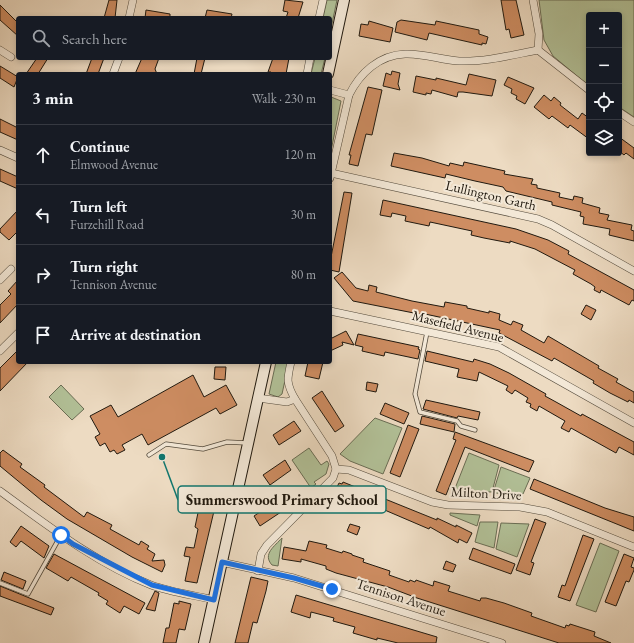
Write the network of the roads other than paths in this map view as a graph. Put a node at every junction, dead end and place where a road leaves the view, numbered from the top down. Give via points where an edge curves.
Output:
1 (133, 0) edge
2 (323, 0) edge
3 (344, 0) edge
4 (533, 0) edge
5 (129, 16) edge
6 (319, 16) edge
7 (0, 50) edge
8 (538, 50) junction
9 (332, 56) edge
10 (11, 57) dead end
11 (118, 60) edge
12 (310, 60) edge
13 (331, 60) edge
14 (114, 72) edge
15 (307, 72) edge
16 (328, 72) edge
17 (586, 88) edge
18 (332, 91) edge
19 (349, 95) junction
20 (622, 114) edge
21 (634, 122) edge
22 (0, 150) edge
23 (16, 157) edge
24 (332, 171) edge
25 (332, 175) edge
26 (11, 269) dead end
27 (634, 271) edge
28 (0, 280) edge
29 (332, 311) edge
30 (427, 332) junction
31 (16, 335) edge
32 (0, 351) edge
33 (266, 364) edge
34 (291, 364) edge
35 (258, 398) junction
36 (295, 398) junction
37 (634, 423) edge
38 (475, 430) dead end
39 (248, 444) junction
40 (149, 454) dead end
41 (336, 469) junction
42 (0, 491) edge
43 (61, 535) junction
44 (634, 546) edge
45 (222, 562) junction
46 (258, 571) junction
47 (0, 583) edge
48 (214, 600) junction
49 (204, 643) edge
50 (502, 643) edge

1 - 5 street
2 - 6 street
3 - 9 street
4 - 8 street via 539,34
7 - 10 street
8 - 17 street
8 - 19 street via 460,61 405,54 388,57 368,68
11 - 14 street
12 - 15 street
13 - 16 street
18 - 19 street
19 - 24 street
20 - 21 street
22 - 23 street
25 - 27 street, Lullington Garth via 538,219
26 - 28 street
29 - 30 street, Masefield Avenue
30 - 37 street, Masefield Avenue via 499,347
30 - 38 lane via 415,394 420,412 457,421 461,426
31 - 32 street
33 - 35 street
34 - 36 street via 287,379
35 - 36 street via 287,402
35 - 39 street
36 - 41 street via 332,456
39 - 40 lane via 227,442 203,449 166,444
39 - 45 street
41 - 44 street, Milton Drive via 349,470 432,502 448,505 520,507 547,512
41 - 46 street via 332,478 267,545 261,554
42 - 43 street
43 - 47 lane via 28,594
43 - 48 street via 73,544 152,585
45 - 46 street, Tennison Avenue
45 - 48 street
46 - 50 street, Tennison Avenue via 302,580
48 - 49 street

